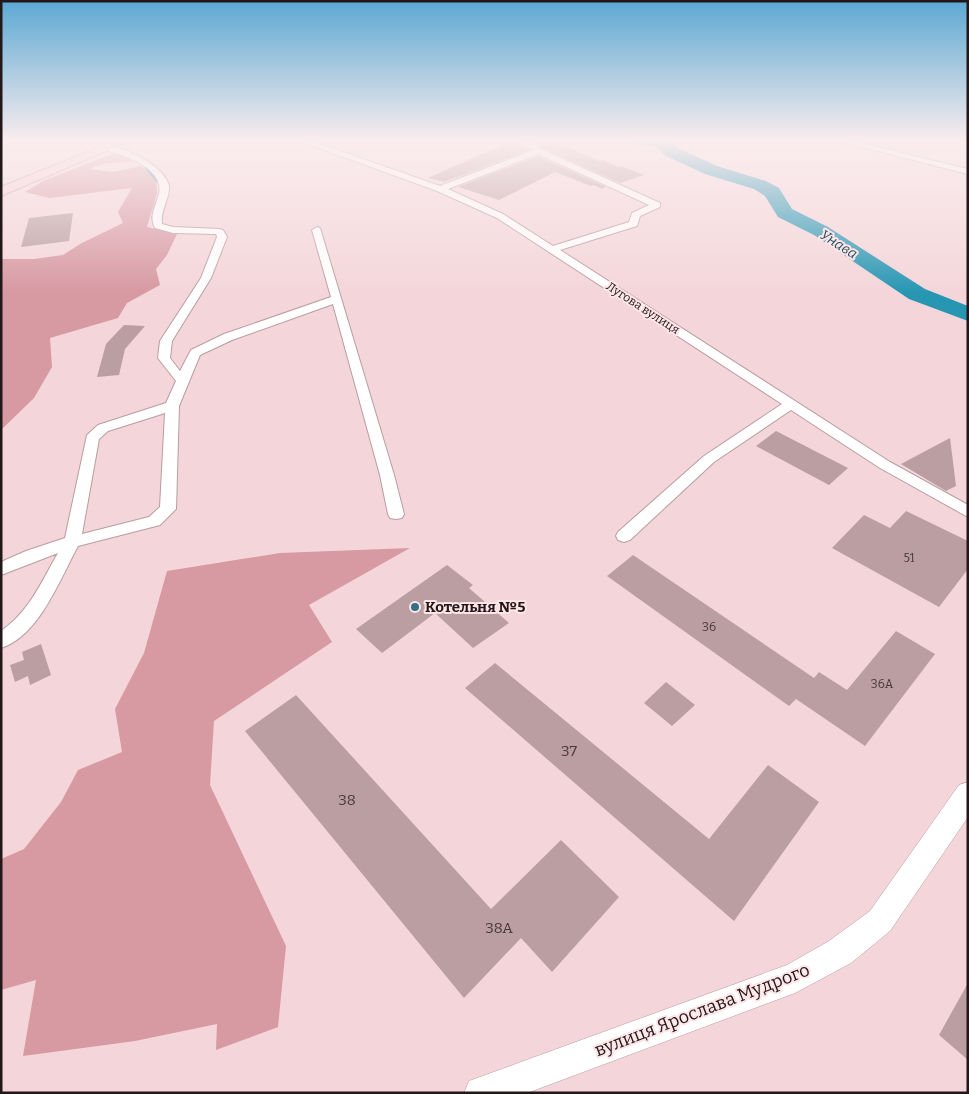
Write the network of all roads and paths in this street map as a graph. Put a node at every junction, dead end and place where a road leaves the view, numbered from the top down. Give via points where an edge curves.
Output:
1 (165, 191) edge
2 (445, 191) edge
3 (626, 191) edge
4 (317, 230) dead end
5 (552, 249) junction
6 (337, 299) junction
7 (182, 381) junction
8 (791, 404) junction
9 (172, 406) junction
10 (968, 512) edge
11 (396, 514) dead end
12 (624, 536) dead end
13 (72, 542) junction
14 (1, 569) edge
15 (1, 641) edge
16 (968, 794) edge
17 (481, 1093) edge

1 - 7 street via 158,207 158,226 168,230 213,230 220,232 222,237 206,278 166,341 164,358
2 - 5 street, Лугова вулиця via 500,216
3 - 5 street via 657,205 636,215 634,224
4 - 6 street
5 - 8 street, Лугова вулиця
6 - 7 street via 228,337 195,353
6 - 11 street
7 - 9 street
8 - 10 street, Лугова вулиця via 885,465
8 - 12 street via 709,459
9 - 13 street via 104,428 92,438
9 - 13 street via 168,509 154,521
13 - 14 street
13 - 15 street via 34,613
16 - 17 street, вулиця Ярослава Мудрого via 880,921 840,952 795,978

